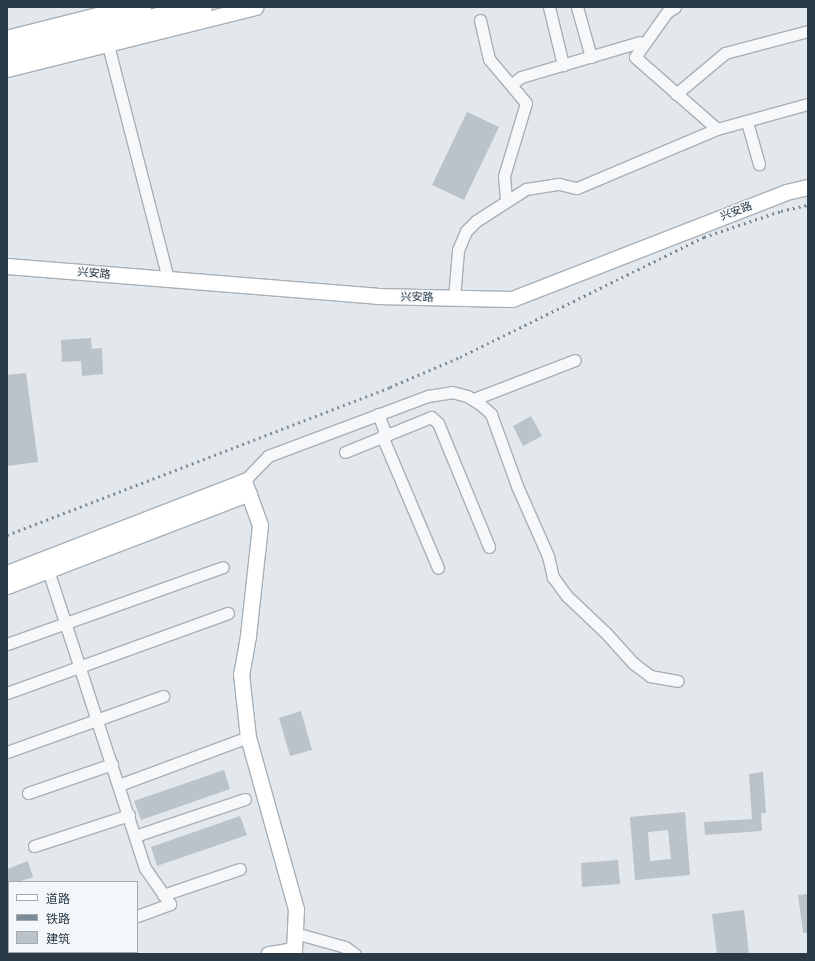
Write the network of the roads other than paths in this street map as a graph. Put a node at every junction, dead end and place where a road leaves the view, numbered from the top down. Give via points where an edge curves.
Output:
1 (141, 7) edge
2 (202, 7) edge
3 (255, 7) edge
4 (548, 7) edge
5 (577, 7) edge
6 (675, 7) edge
7 (480, 20) dead end
8 (808, 31) edge
9 (7, 41) edge
10 (640, 42) dead end
11 (108, 45) junction
12 (7, 56) edge
13 (590, 57) junction
14 (563, 65) junction
15 (7, 69) edge
16 (512, 84) junction
17 (676, 94) junction
18 (808, 104) edge
19 (746, 122) junction
20 (717, 129) junction
21 (759, 164) dead end
22 (808, 187) edge
23 (506, 201) junction
24 (7, 266) edge
25 (168, 279) junction
26 (454, 298) junction
27 (575, 360) dead end
28 (474, 399) junction
29 (378, 414) junction
30 (384, 435) junction
31 (345, 452) dead end
32 (246, 487) junction
33 (488, 547) dead end
34 (223, 567) dead end
35 (438, 568) dead end
36 (48, 570) junction
37 (7, 573) edge
38 (7, 586) edge
39 (228, 613) dead end
40 (65, 623) junction
41 (7, 644) edge
42 (79, 667) junction
43 (678, 680) dead end
44 (7, 693) edge
45 (163, 696) dead end
46 (96, 720) junction
47 (248, 737) junction
48 (7, 752) edge
49 (112, 764) junction
50 (119, 785) junction
51 (28, 794) dead end
52 (245, 799) dead end
53 (129, 815) junction
54 (135, 836) junction
55 (34, 846) dead end
56 (240, 869) dead end
57 (163, 895) junction
58 (138, 916) edge
59 (295, 933) junction
60 (294, 952) edge
61 (268, 954) edge
62 (355, 954) edge

1 - 9 highway
2 - 12 highway
3 - 11 street
4 - 14 street
5 - 13 street
6 - 17 street via 667,12 635,57
7 - 16 street via 489,59
8 - 17 street via 725,53
10 - 13 street
11 - 15 street
11 - 25 street
13 - 14 street
14 - 16 street via 521,77
16 - 23 street via 526,103 504,176
17 - 20 street
18 - 19 street
19 - 20 street
19 - 21 street
20 - 23 street via 577,188 559,184 526,189
22 - 26 street, 兴安路 via 771,198 512,299
23 - 26 street via 476,221 463,236 458,250
24 - 25 street, 兴安路
25 - 26 street, 兴安路 via 377,296
27 - 28 street
28 - 29 street via 452,392 436,394
28 - 43 street via 491,414 517,486 548,556 553,578 566,596 606,633 633,663 650,676
29 - 30 street
29 - 32 street via 268,456
30 - 31 street
30 - 33 street via 431,417 438,423
30 - 35 street
32 - 36 street
32 - 37 street
32 - 47 street via 260,525 248,636 241,674
34 - 40 street
36 - 38 street
36 - 40 street
39 - 42 street
40 - 41 street
40 - 42 street
42 - 44 street
42 - 46 street
45 - 46 street
46 - 48 street
46 - 49 street
47 - 50 street
47 - 59 street via 296,909
49 - 50 street
49 - 51 street
50 - 53 street
52 - 54 street
53 - 54 street
53 - 55 street
54 - 57 street via 145,868
56 - 57 street
57 - 58 street via 170,904
59 - 60 street
59 - 62 street via 345,947
60 - 61 street

